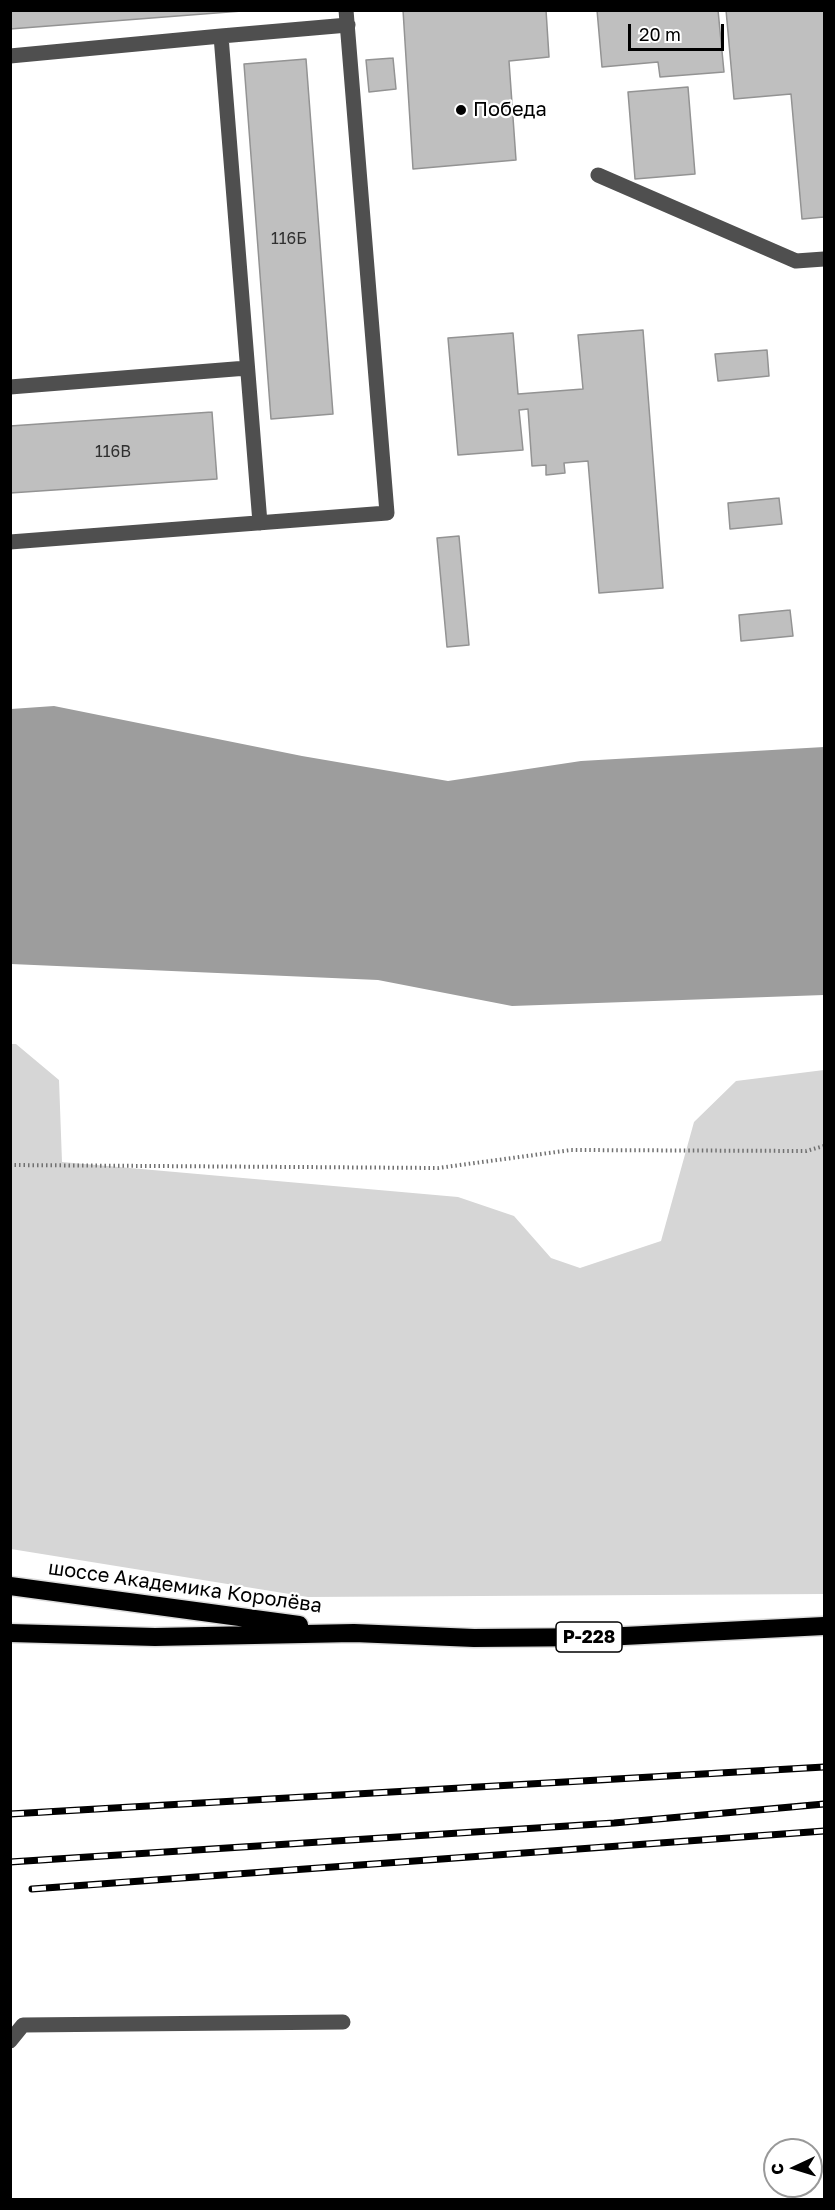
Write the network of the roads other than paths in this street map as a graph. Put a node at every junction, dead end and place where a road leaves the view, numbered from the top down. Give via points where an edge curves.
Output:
1 (347, 18) edge
2 (221, 36) junction
3 (10, 56) edge
4 (598, 175) dead end
5 (825, 259) edge
6 (247, 368) junction
7 (10, 387) edge
8 (260, 523) junction
9 (10, 542) edge
10 (10, 1586) edge
11 (825, 1626) edge
12 (10, 1633) edge
13 (354, 1633) junction
14 (343, 2022) dead end
15 (10, 2041) edge

1 - 2 lane
1 - 8 lane via 387,513
2 - 3 lane
2 - 6 lane
4 - 5 lane via 796,261
6 - 7 lane
6 - 8 lane
8 - 9 lane
10 - 13 highway, шоссе Академика Королёва / Р-228
11 - 13 highway, шоссе Академика Королёва / Р-228 via 604,1637 474,1638
12 - 13 highway, шоссе Академика Королёва / Р-228 via 155,1637
14 - 15 lane via 23,2025

